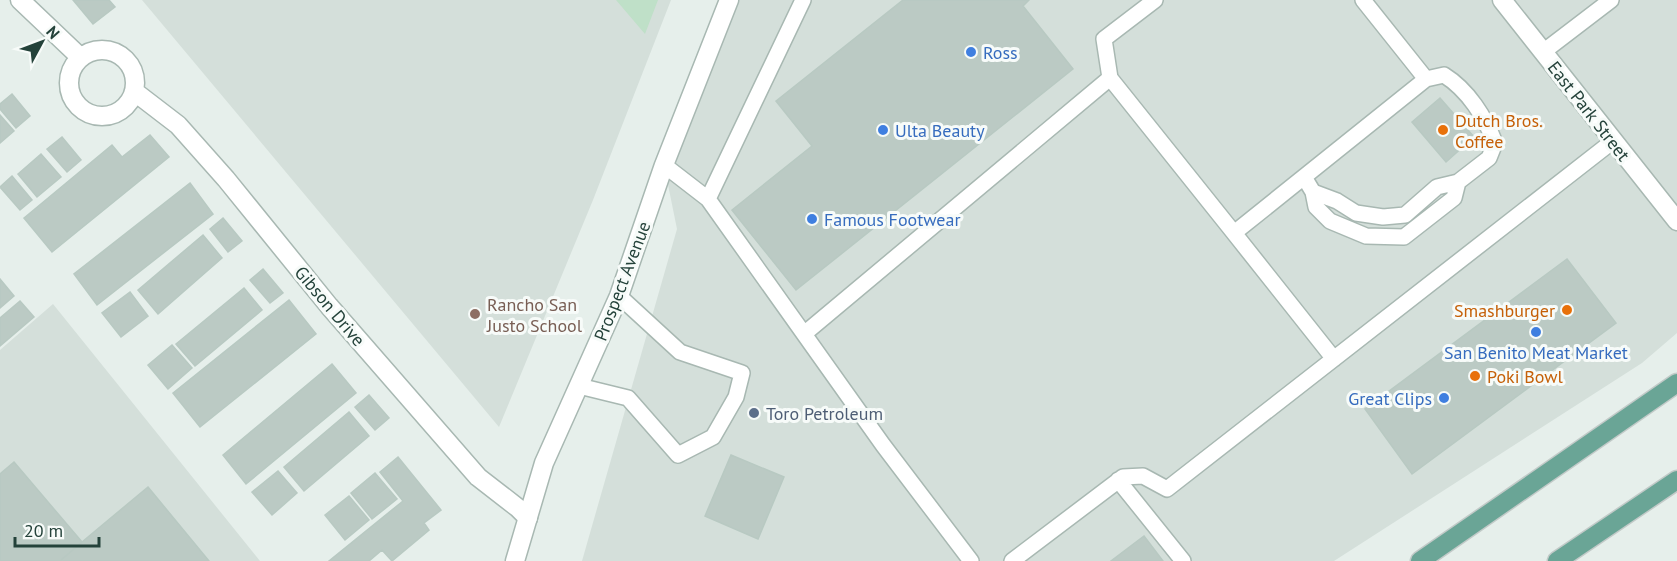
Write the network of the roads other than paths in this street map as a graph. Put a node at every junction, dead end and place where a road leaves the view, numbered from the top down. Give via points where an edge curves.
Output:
1 (20, 0) edge
2 (729, 0) edge
3 (803, 0) edge
4 (1155, 0) edge
5 (1363, 0) edge
6 (1502, 0) edge
7 (1611, 0) edge
8 (1543, 52) junction
9 (80, 57) junction
10 (1110, 78) junction
11 (1426, 79) junction
12 (135, 92) junction
13 (1613, 141) junction
14 (664, 165) junction
15 (1304, 177) junction
16 (1458, 182) junction
17 (1313, 192) junction
18 (708, 199) junction
19 (1677, 221) edge
20 (1234, 233) junction
21 (619, 296) junction
22 (804, 334) junction
23 (1334, 358) junction
24 (1677, 383) edge
25 (579, 386) junction
26 (1118, 480) junction
27 (1677, 480) edge
28 (528, 518) junction
29 (515, 561) edge
30 (971, 561) edge
31 (1012, 561) edge
32 (1183, 561) edge
33 (1420, 561) edge
34 (1557, 561) edge

1 - 9 street
2 - 14 street, Prospect Avenue
3 - 18 lane
4 - 10 lane via 1104,39
5 - 11 lane
6 - 8 street, East Park Street
7 - 8 lane
8 - 13 street, East Park Street
9 - 12 street via 95,50 110,50 122,56 132,67
9 - 12 street via 70,74 69,88 83,110 97,116 113,115 127,106
10 - 20 lane
10 - 22 lane
11 - 15 lane
11 - 16 lane via 1444,75 1457,83 1487,123 1495,143 1489,158
12 - 28 street, Gibson Drive via 178,125 328,306 478,477
13 - 19 street, East Park Street
13 - 23 lane
14 - 18 lane
14 - 21 street, Prospect Avenue
15 - 17 lane
15 - 20 lane
16 - 17 lane via 1437,187 1405,215 1383,217 1356,213
16 - 17 lane via 1454,198 1404,237 1366,236 1330,221 1316,207
18 - 22 lane
20 - 23 lane
21 - 25 street, Prospect Avenue
21 - 25 lane via 680,352 742,374 736,396 713,436 678,455 628,398
22 - 30 lane
23 - 26 lane via 1167,489 1143,476
24 - 33 main road
25 - 28 street, Prospect Avenue via 544,463
26 - 31 lane
26 - 32 lane
27 - 34 main road
28 - 29 street, Prospect Avenue

